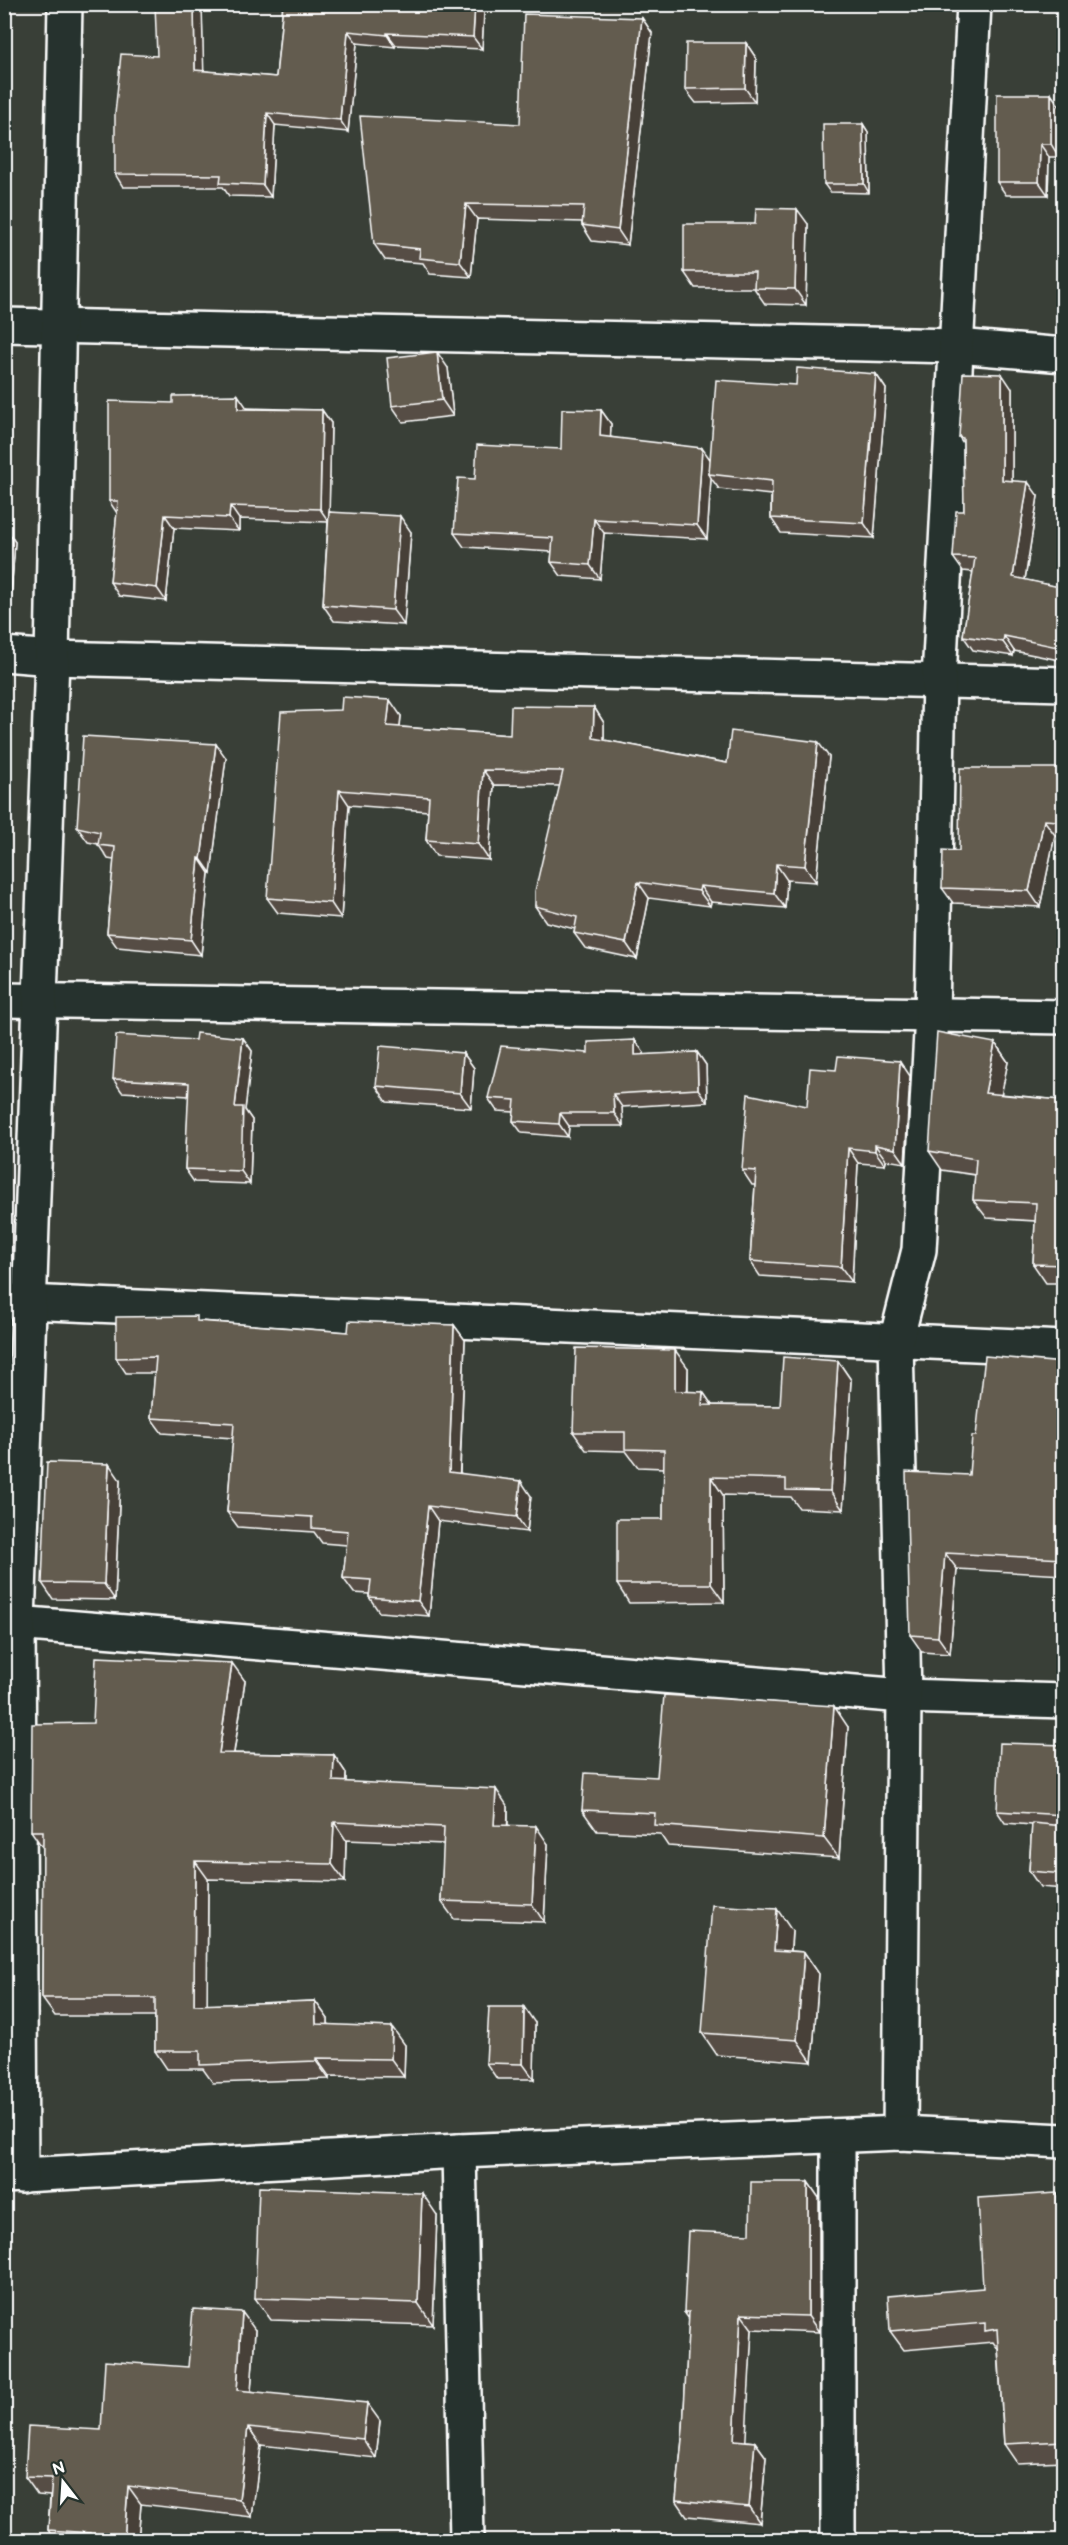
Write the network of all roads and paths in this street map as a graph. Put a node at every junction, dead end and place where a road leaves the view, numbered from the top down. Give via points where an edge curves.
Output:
1 (65, 4) edge
2 (974, 4) edge
3 (4, 325) edge
4 (57, 328) junction
5 (957, 346) junction
6 (1064, 355) edge
7 (4, 654) edge
8 (52, 658) junction
9 (939, 679) junction
10 (1064, 684) edge
11 (4, 1000) edge
12 (39, 1002) junction
13 (932, 1015) junction
14 (1064, 1017) edge
15 (17, 1301) edge
16 (896, 1341) junction
17 (1064, 1348) edge
18 (11, 1622) edge
19 (904, 1696) junction
20 (1064, 1701) edge
21 (900, 2133) junction
22 (838, 2136) junction
23 (1064, 2140) edge
24 (459, 2151) junction
25 (13, 2176) edge
26 (468, 2541) edge
27 (838, 2541) edge

1 - 4 street
2 - 5 street
3 - 4 street
4 - 5 street
4 - 8 street
5 - 6 street
5 - 9 street
7 - 8 street
8 - 9 street
8 - 12 street
9 - 10 street
9 - 13 street
11 - 12 street
12 - 13 street
12 - 15 street
13 - 14 street
13 - 16 street via 919,1250
15 - 16 street
15 - 18 street
16 - 17 street
16 - 19 street
18 - 19 street
18 - 25 street
19 - 20 street
19 - 21 street
21 - 22 street
21 - 23 street
22 - 24 street
22 - 27 street
24 - 25 street
24 - 26 street

